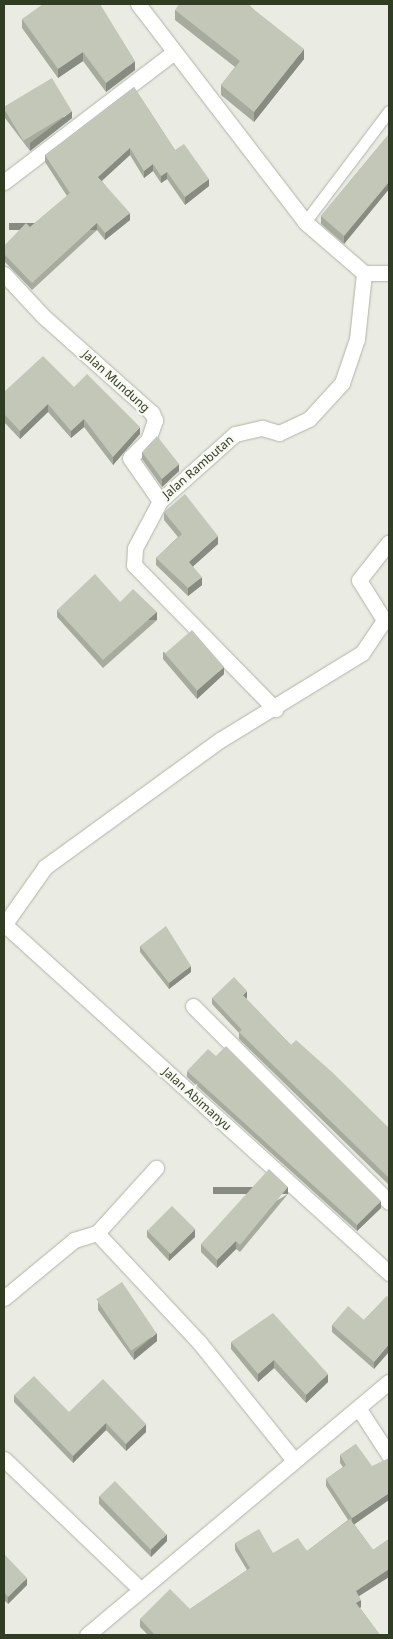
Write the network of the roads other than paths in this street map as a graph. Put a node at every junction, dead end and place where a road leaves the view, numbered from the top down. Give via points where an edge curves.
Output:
1 (138, 4) edge
2 (174, 52) junction
3 (389, 111) edge
4 (4, 182) edge
5 (305, 222) junction
6 (364, 273) junction
7 (389, 273) edge
8 (4, 274) edge
9 (160, 500) junction
10 (389, 542) edge
11 (275, 709) junction
12 (4, 925) edge
13 (193, 1006) dead end
14 (156, 1168) dead end
15 (389, 1202) edge
16 (97, 1233) junction
17 (389, 1273) edge
18 (4, 1298) edge
19 (389, 1382) edge
20 (359, 1409) junction
21 (389, 1455) edge
22 (4, 1459) edge
23 (294, 1460) junction
24 (140, 1589) junction
25 (87, 1635) edge

1 - 2 street
2 - 4 street
2 - 5 street
3 - 5 lane
5 - 6 street
6 - 7 street
6 - 9 street, Jalan Rambutan via 357,339 342,383 310,419 279,432 262,428 235,434
8 - 9 street, Jalan Mundung via 152,413 156,420 148,440 130,458
9 - 11 street via 135,548 134,566
10 - 11 street via 358,580 382,612 377,635 362,653
11 - 12 street via 220,740 45,867
12 - 17 street, Jalan Abimanyu
13 - 15 street
14 - 16 street
16 - 18 street via 74,1240
16 - 23 street via 192,1335
19 - 20 street
20 - 21 street
20 - 23 street
22 - 24 street
23 - 24 street
24 - 25 street

